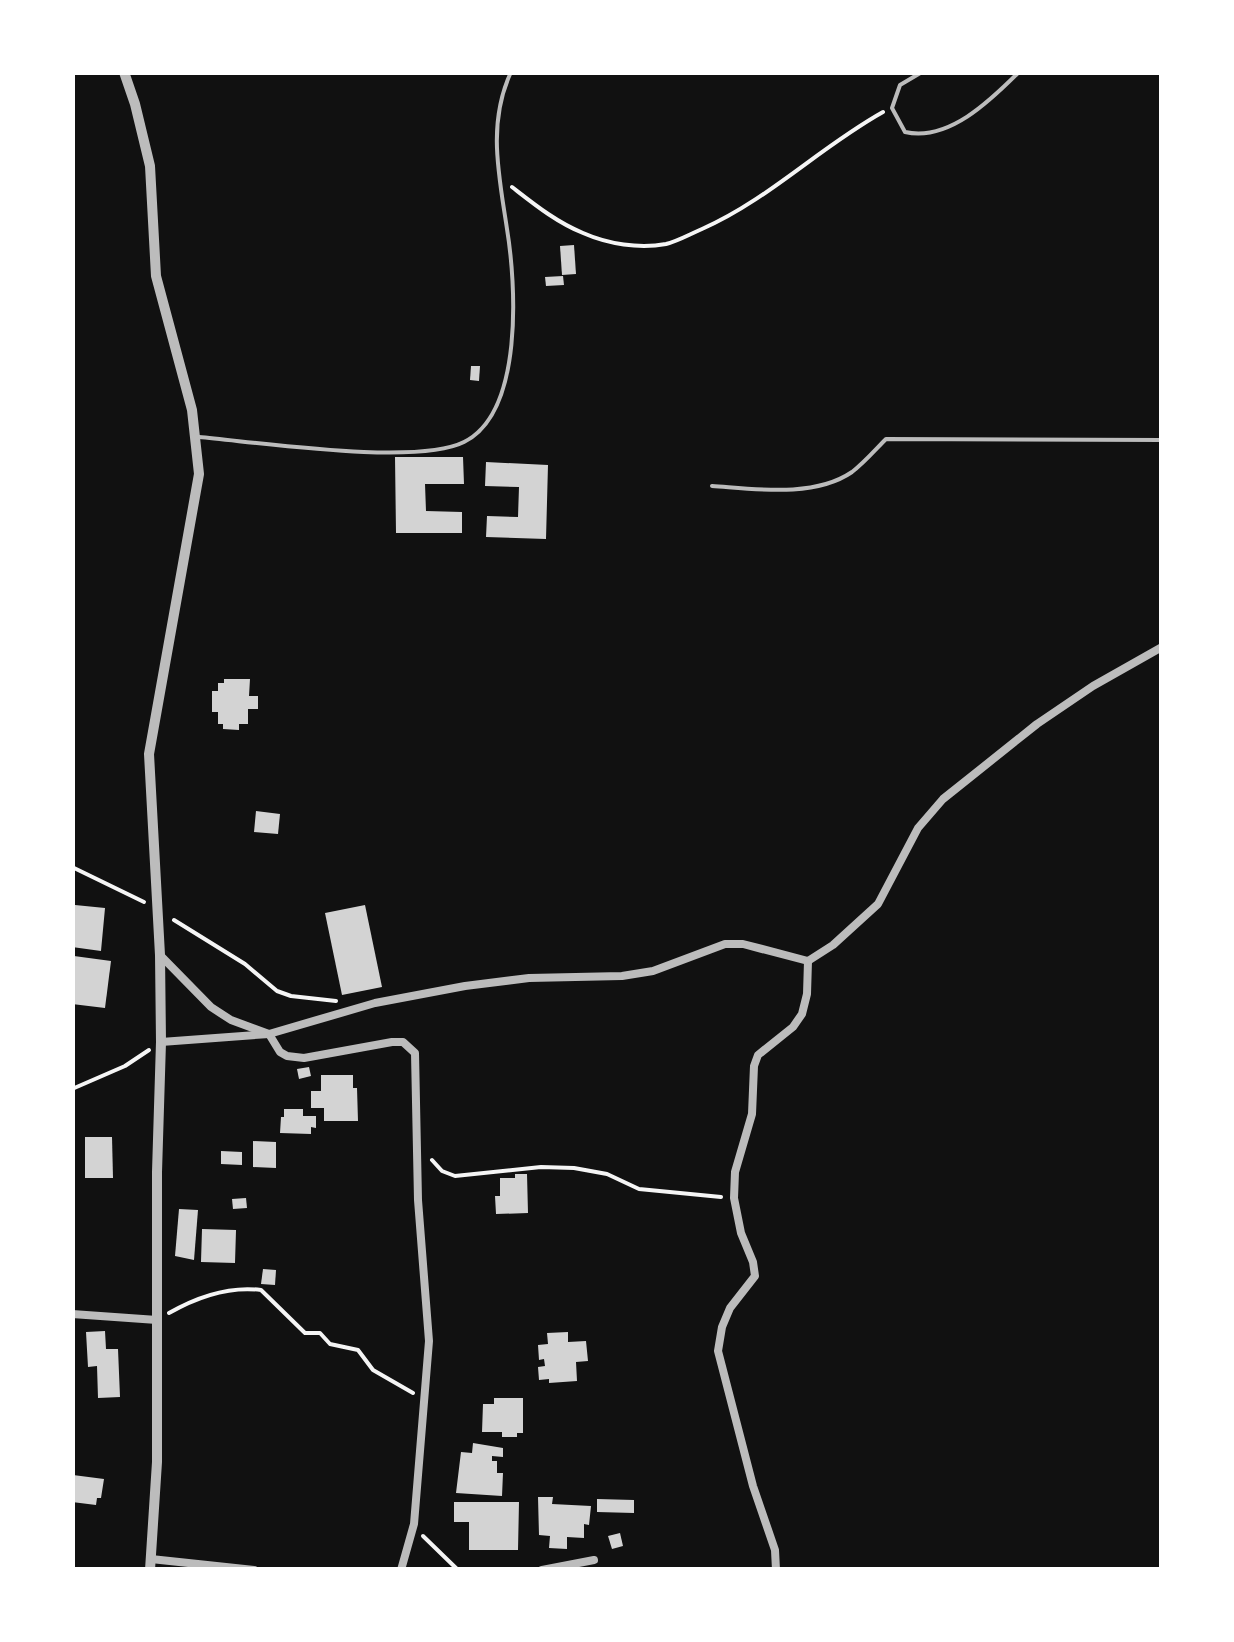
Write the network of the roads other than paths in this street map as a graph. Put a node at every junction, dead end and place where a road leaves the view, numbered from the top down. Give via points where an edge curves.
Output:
1 (124, 72) edge
2 (511, 72) edge
3 (922, 72) edge
4 (1019, 72) edge
5 (197, 437) junction
6 (1162, 440) edge
7 (712, 486) dead end
8 (1162, 647) edge
9 (160, 954) junction
10 (808, 961) junction
11 (268, 1034) junction
12 (161, 1042) junction
13 (72, 1314) edge
14 (157, 1320) junction
15 (594, 1560) dead end
16 (150, 1564) edge
17 (254, 1570) edge
18 (401, 1570) edge
19 (542, 1570) edge
20 (776, 1570) edge

1 - 5 street via 150,166 156,276
2 - 5 lane via 495,125 513,280 512,335 508,371 481,429 436,451
3 - 4 lane via 900,85 892,108 905,132 923,136 945,130
5 - 9 street via 194,516 149,754
6 - 7 lane via 886,439 835,481 806,488
8 - 10 street via 1037,724 943,799 918,828 878,904
9 - 11 street via 211,1007
9 - 12 street
10 - 11 street via 724,944 653,972 465,986
10 - 20 street via 802,1014 754,1066 752,1114 734,1172 734,1198 755,1276 730,1308 718,1351
11 - 12 street
11 - 18 street via 280,1052 294,1058 392,1042 415,1053 429,1342 414,1524
12 - 14 street
13 - 14 street
14 - 16 street via 158,1462
15 - 19 street
16 - 17 street

